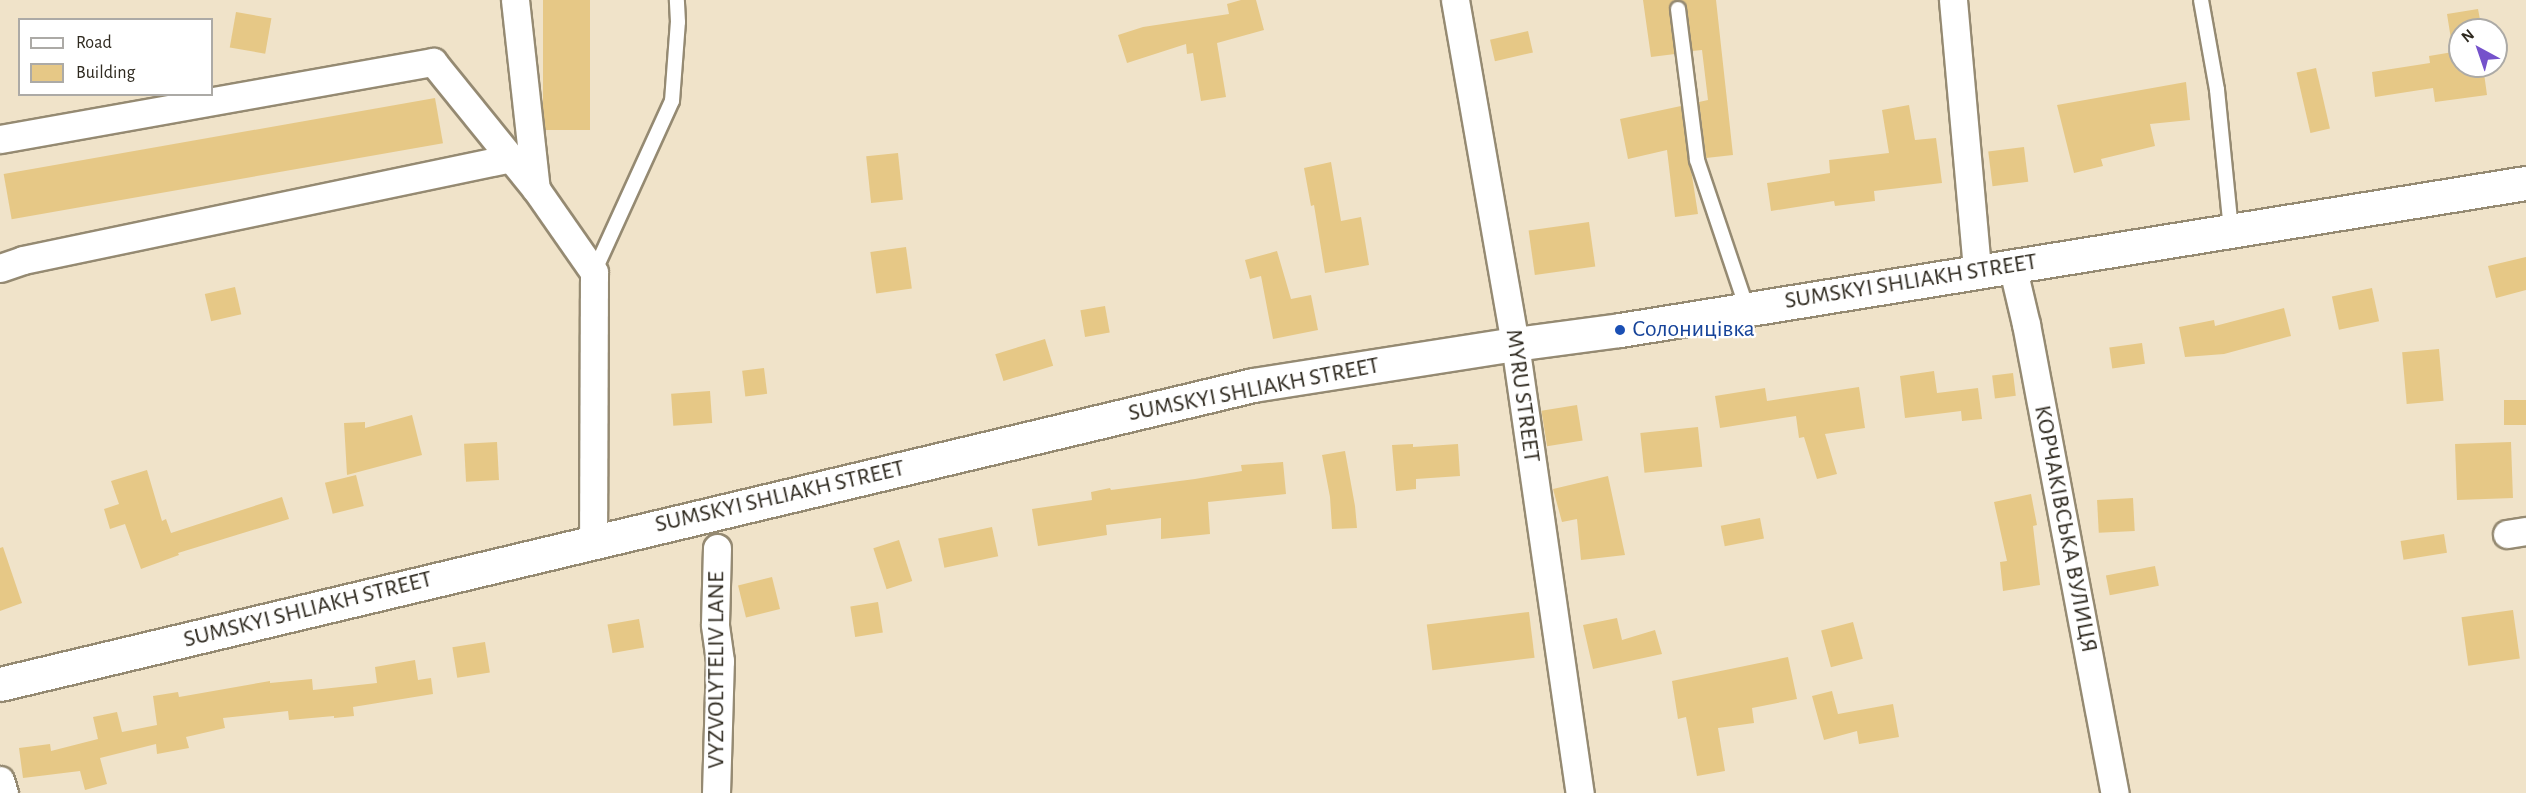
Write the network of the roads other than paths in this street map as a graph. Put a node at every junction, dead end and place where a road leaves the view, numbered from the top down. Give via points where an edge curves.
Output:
1 (515, 0) edge
2 (677, 0) edge
3 (1455, 0) edge
4 (1953, 0) edge
5 (2201, 0) edge
6 (1678, 9) dead end
7 (0, 140) edge
8 (511, 158) junction
9 (2526, 183) edge
10 (536, 189) junction
11 (2231, 230) junction
12 (2012, 265) junction
13 (0, 268) edge
14 (1977, 271) junction
15 (594, 272) junction
16 (1747, 309) junction
17 (1515, 344) junction
18 (593, 541) junction
19 (717, 548) dead end
20 (0, 684) edge
21 (0, 780) edge
22 (4, 793) edge
23 (717, 793) edge
24 (1580, 793) edge
25 (2115, 793) edge

1 - 10 street
2 - 15 lane via 672,101
3 - 17 street, MYRU STREET
4 - 14 street
5 - 11 lane via 2217,90
6 - 16 lane via 1697,160
7 - 8 street via 433,62
8 - 10 street
8 - 13 street
9 - 11 main road, SUMSKYI SHLIAKH STREET
10 - 15 street
11 - 12 main road, SUMSKYI SHLIAKH STREET
12 - 14 main road, SUMSKYI SHLIAKH STREET
12 - 25 street, КОРЧАКІВСЬКА ВУЛИЦЯ
14 - 16 main road, SUMSKYI SHLIAKH STREET
15 - 18 street
16 - 17 main road, SUMSKYI SHLIAKH STREET
17 - 18 main road, SUMSKYI SHLIAKH STREET via 1254,385
17 - 24 street, MYRU STREET
18 - 20 main road, SUMSKYI SHLIAKH STREET
19 - 23 street, VYZVOLYTELIV LANE
21 - 22 street

